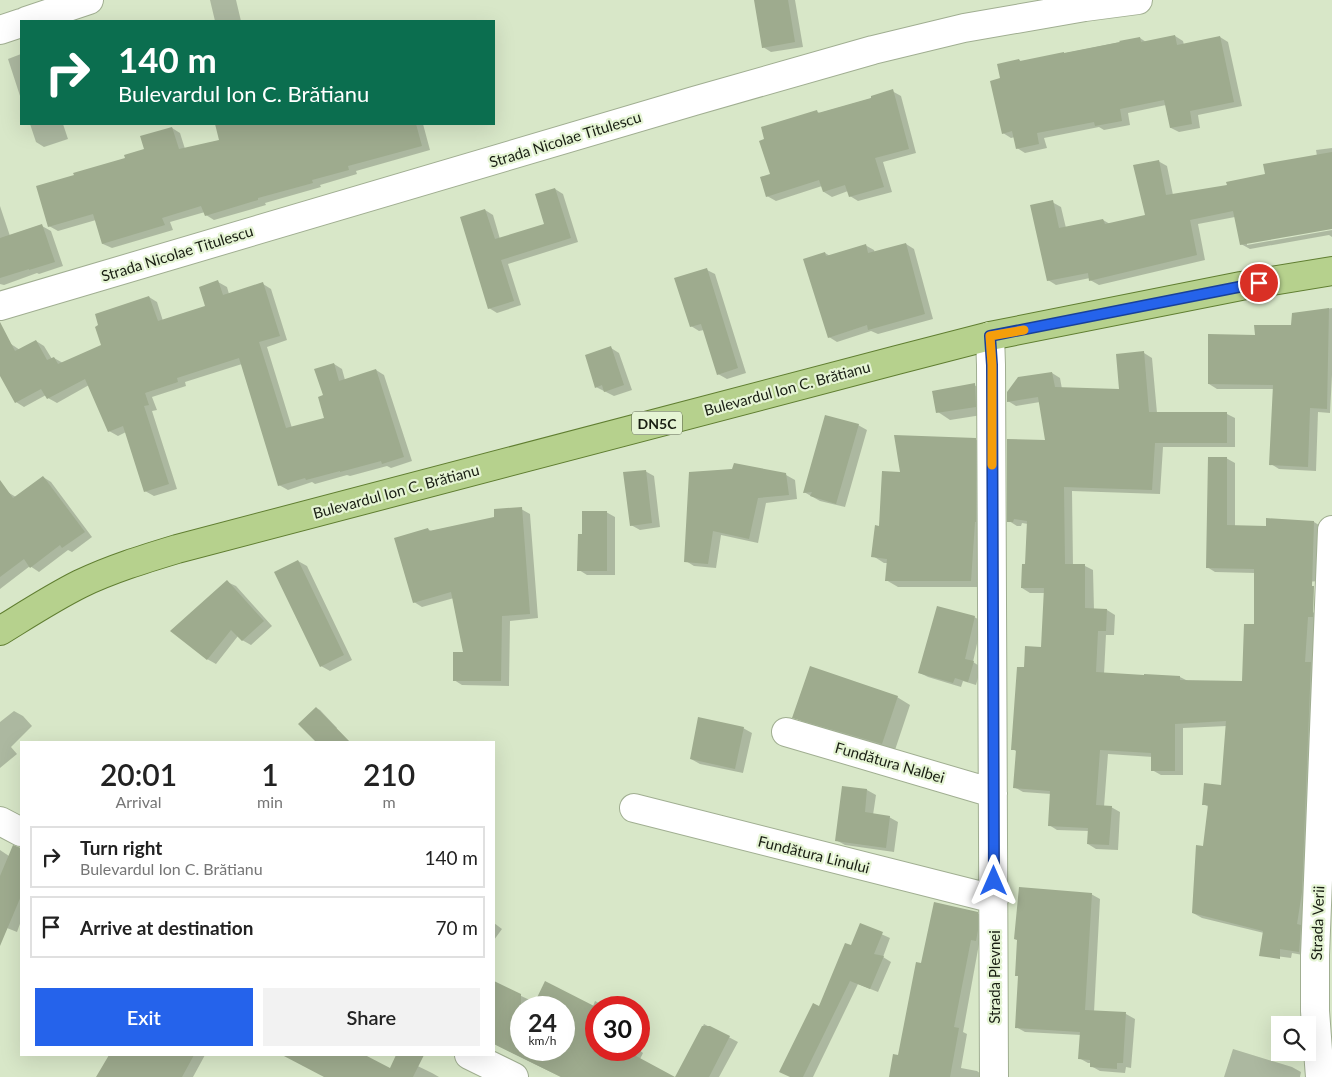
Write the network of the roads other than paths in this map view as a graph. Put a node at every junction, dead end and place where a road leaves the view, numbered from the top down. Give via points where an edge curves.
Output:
1 (89, 0) edge
2 (1138, 0) edge
3 (29, 20) edge
4 (20, 23) edge
5 (0, 30) edge
6 (1332, 271) edge
7 (0, 306) edge
8 (990, 336) junction
9 (1332, 530) edge
10 (0, 631) edge
11 (786, 732) dead end
12 (993, 793) junction
13 (634, 808) dead end
14 (0, 821) edge
15 (20, 831) edge
16 (994, 898) junction
17 (471, 1056) edge
18 (514, 1077) edge
19 (994, 1077) edge
20 (1320, 1077) edge

1 - 3 street
2 - 7 street, Strada Nicolae Titulescu via 964,28 873,50
4 - 5 street
6 - 8 main road, Bulevardul Ion C. Brătianu / DN5C
8 - 10 main road, Bulevardul Ion C. Brătianu / DN5C via 160,554 78,585
8 - 12 street, Strada Plevnei
9 - 20 street, Strada Verii via 1315,955
11 - 12 street, Fundătura Nalbei
12 - 16 street, Strada Plevnei
13 - 16 street, Fundătura Linului
14 - 15 street
16 - 19 street, Strada Plevnei
17 - 18 street

